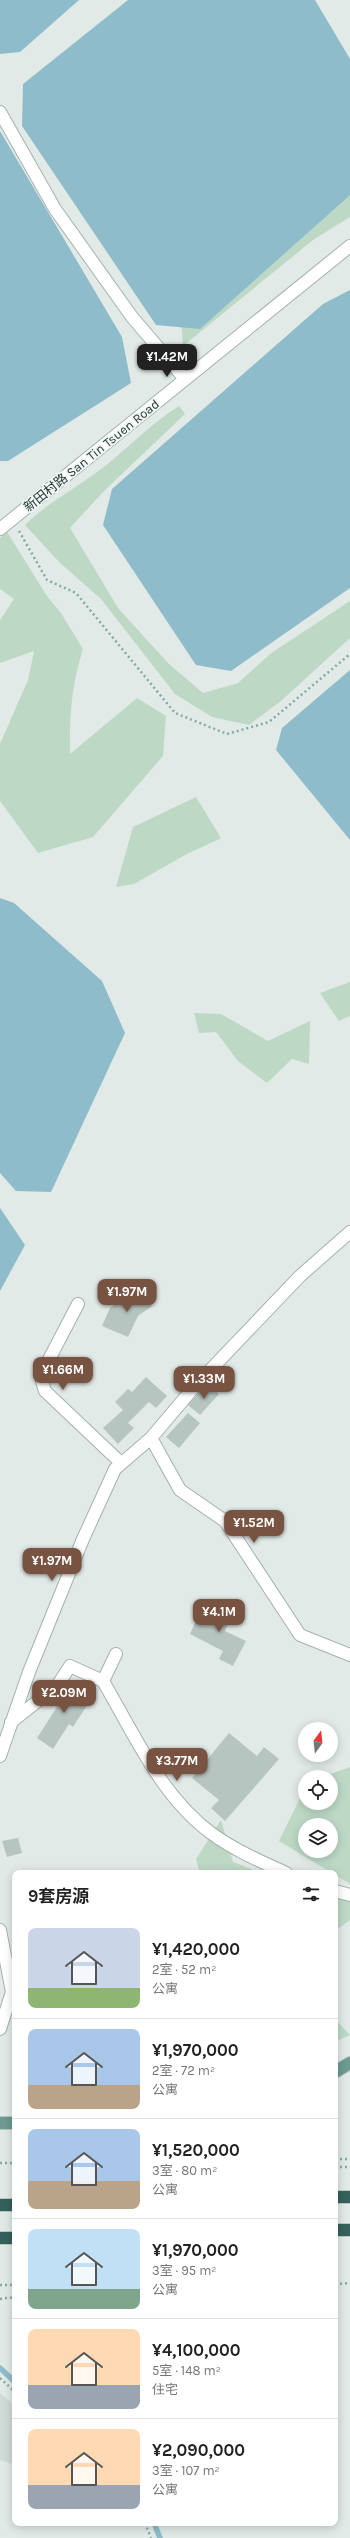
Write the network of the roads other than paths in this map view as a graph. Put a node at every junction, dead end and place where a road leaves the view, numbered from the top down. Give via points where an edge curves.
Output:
1 (0, 112) edge
2 (350, 246) edge
3 (185, 379) junction
4 (0, 529) edge
5 (350, 1232) edge
6 (78, 1304) dead end
7 (151, 1438) junction
8 (121, 1463) junction
9 (116, 1654) dead end
10 (350, 1655) edge
11 (103, 1681) junction
12 (11, 1722) junction
13 (0, 1756) edge
14 (280, 1870) edge
15 (338, 1891) edge
16 (350, 1895) edge
17 (0, 1930) edge
18 (0, 2029) edge
19 (350, 2063) edge
20 (338, 2070) edge
21 (0, 2123) edge
22 (12, 2124) edge
23 (338, 2197) edge
24 (350, 2197) edge
25 (0, 2205) edge
26 (12, 2205) edge
27 (338, 2230) edge
28 (350, 2230) edge
29 (0, 2238) edge
30 (12, 2238) edge

1 - 3 street via 55,209 132,317
2 - 3 street, 新田村路 San Tin Tsuen Road
3 - 4 street, 新田村路 San Tin Tsuen Road
5 - 7 street via 300,1276 195,1386
6 - 8 street via 44,1369 42,1381 45,1391
7 - 8 street
7 - 10 street via 180,1490 225,1521 300,1635
8 - 12 street via 115,1469 83,1539
9 - 11 street
11 - 12 street via 70,1666 57,1686
11 - 14 street via 159,1777 184,1810 228,1845
12 - 13 street
15 - 16 street
17 - 18 street via 12,1992
19 - 20 main road
21 - 22 main road
23 - 24 highway
25 - 26 highway
27 - 28 highway
29 - 30 highway

